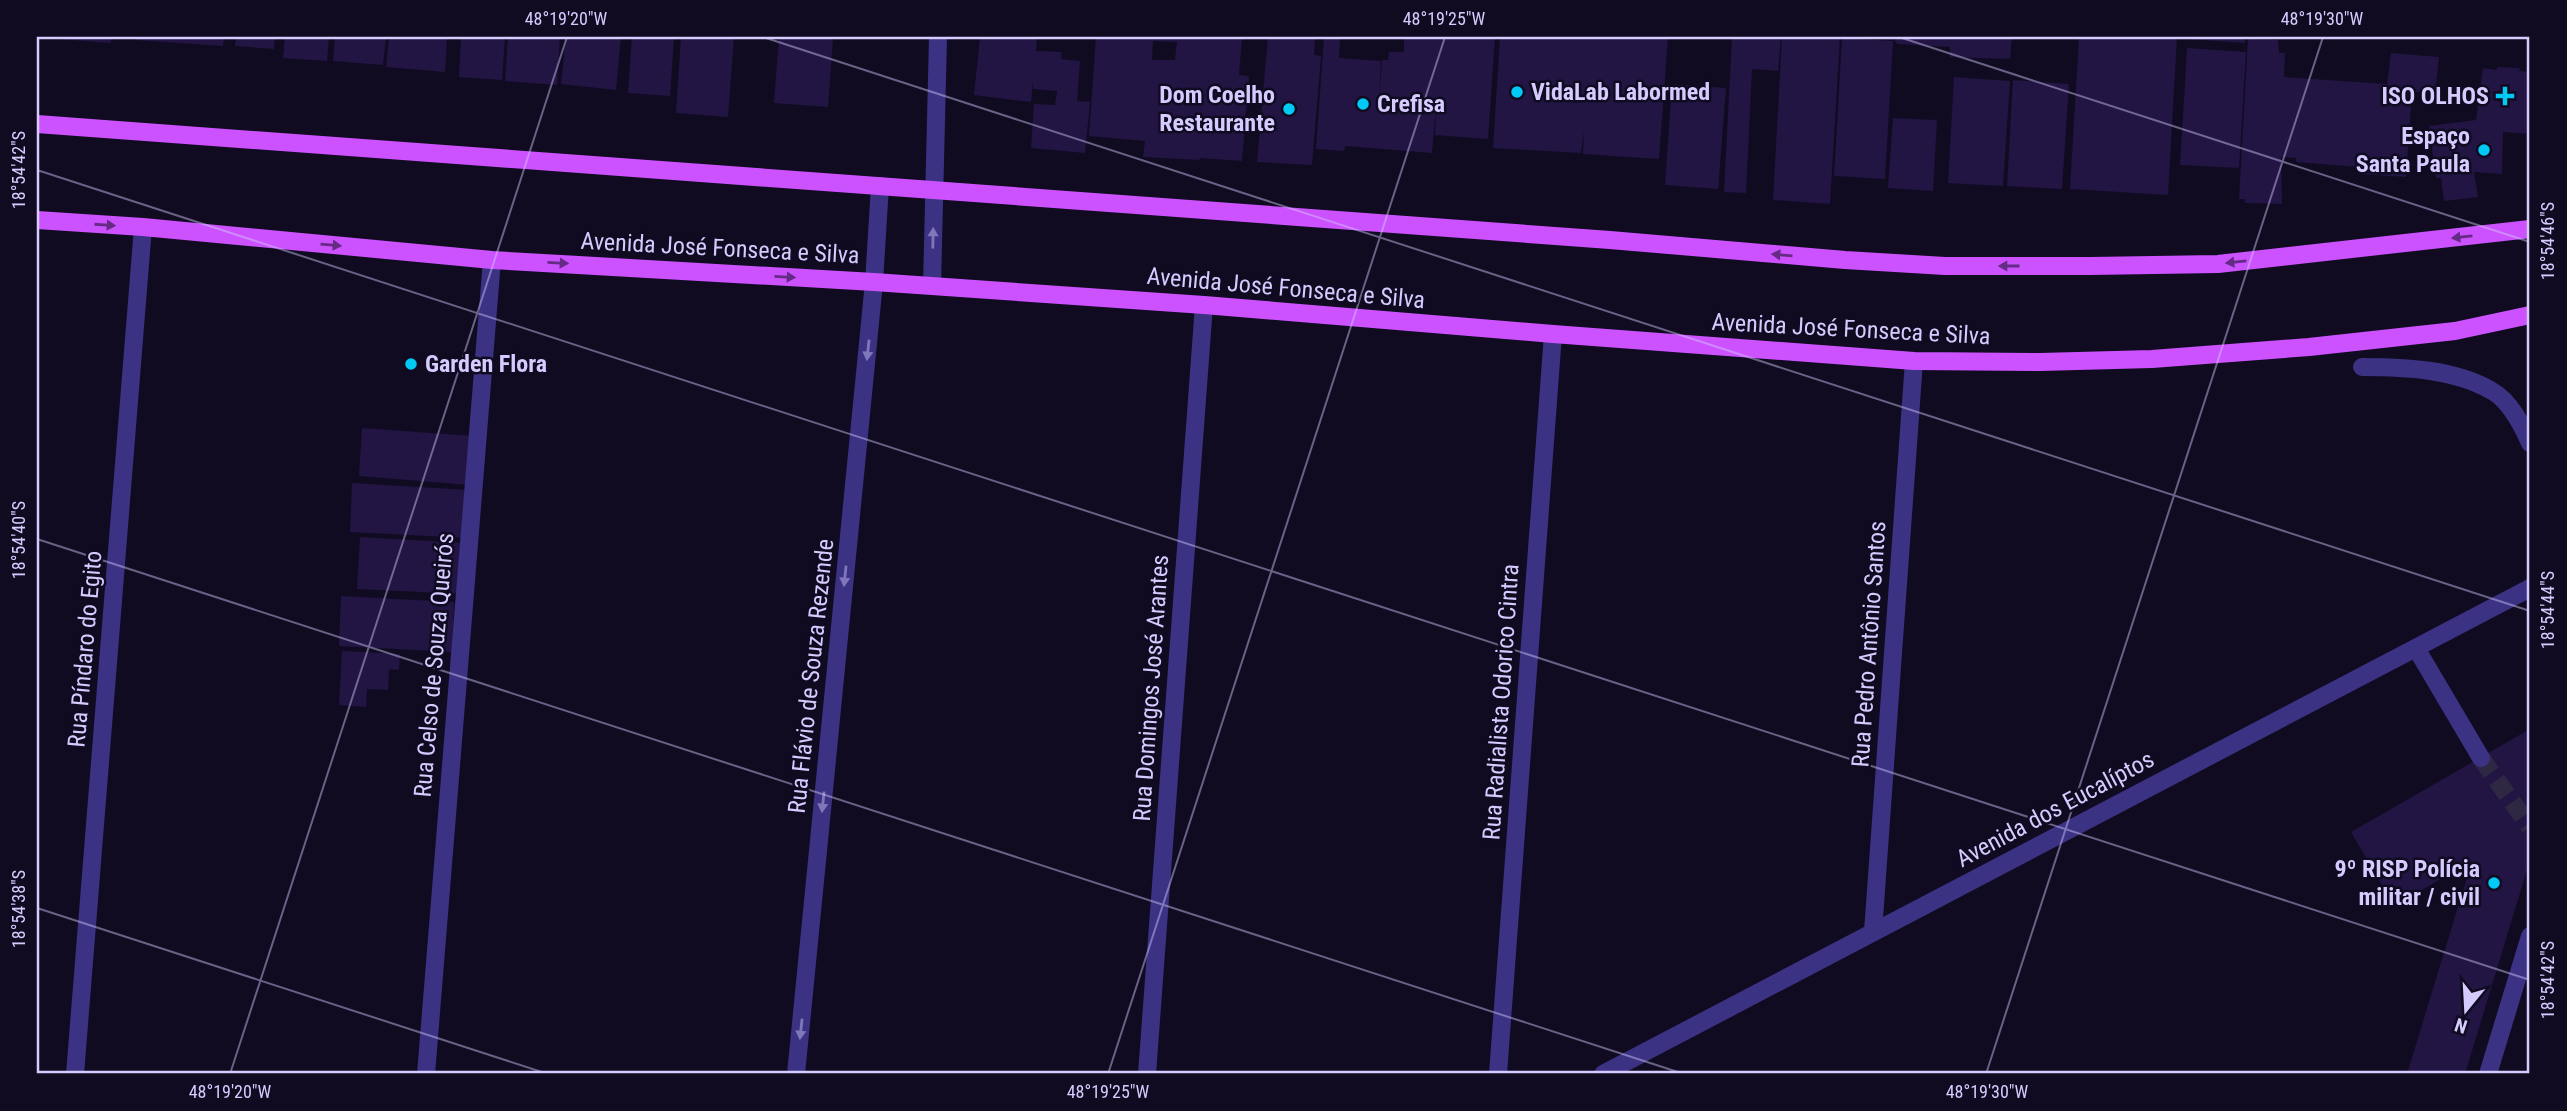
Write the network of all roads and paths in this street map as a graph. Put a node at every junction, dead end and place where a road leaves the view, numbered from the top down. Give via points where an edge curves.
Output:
1 (938, 37) edge
2 (37, 124) edge
3 (880, 186) junction
4 (934, 190) junction
5 (37, 220) edge
6 (143, 228) junction
7 (2530, 229) edge
8 (492, 260) junction
9 (874, 282) junction
10 (932, 286) junction
11 (1204, 305) junction
12 (2530, 316) edge
13 (1553, 334) junction
14 (1914, 360) junction
15 (2362, 367) dead end
16 (2530, 443) edge
17 (2530, 588) edge
18 (2416, 648) junction
19 (2481, 758) tunnel mouth
20 (1873, 932) junction
21 (2530, 936) edge
22 (75, 1074) edge
23 (426, 1074) edge
24 (796, 1074) edge
25 (1147, 1074) edge
26 (1498, 1074) edge
27 (1604, 1074) edge
28 (2488, 1074) edge

1 - 4 street
2 - 3 main road
3 - 4 main road
3 - 9 street, Rua Flávio de Souza Rezende
7 -> 4 main road via 2218,264 1945,266
10 -> 4 street
5 -> 6 main road, Avenida José Fonseca e Silva
6 -> 8 main road, Avenida José Fonseca e Silva
6 - 22 street, Rua Píndaro do Egito
8 -> 9 main road, Avenida José Fonseca e Silva
8 - 23 street, Rua Celso de Souza Queirós
9 - 10 main road, Avenida José Fonseca e Silva
9 -> 24 street, Rua Flávio de Souza Rezende
10 - 11 main road, Avenida José Fonseca e Silva
11 - 13 main road, Avenida José Fonseca e Silva
11 - 25 street, Rua Domingos José Arantes
12 - 14 main road, Avenida José Fonseca e Silva via 2455,331 2152,359
13 - 14 main road, Avenida José Fonseca e Silva
13 - 26 street, Rua Radialista Odorico Cintra
14 - 20 street, Rua Pedro Antônio Santos
15 - 16 street via 2448,375 2493,391 2512,410
17 - 18 street, Avenida dos Eucalíptos
18 - 19 street
18 - 20 street, Avenida dos Eucalíptos
20 - 27 street, Avenida dos Eucalíptos
21 - 28 street

